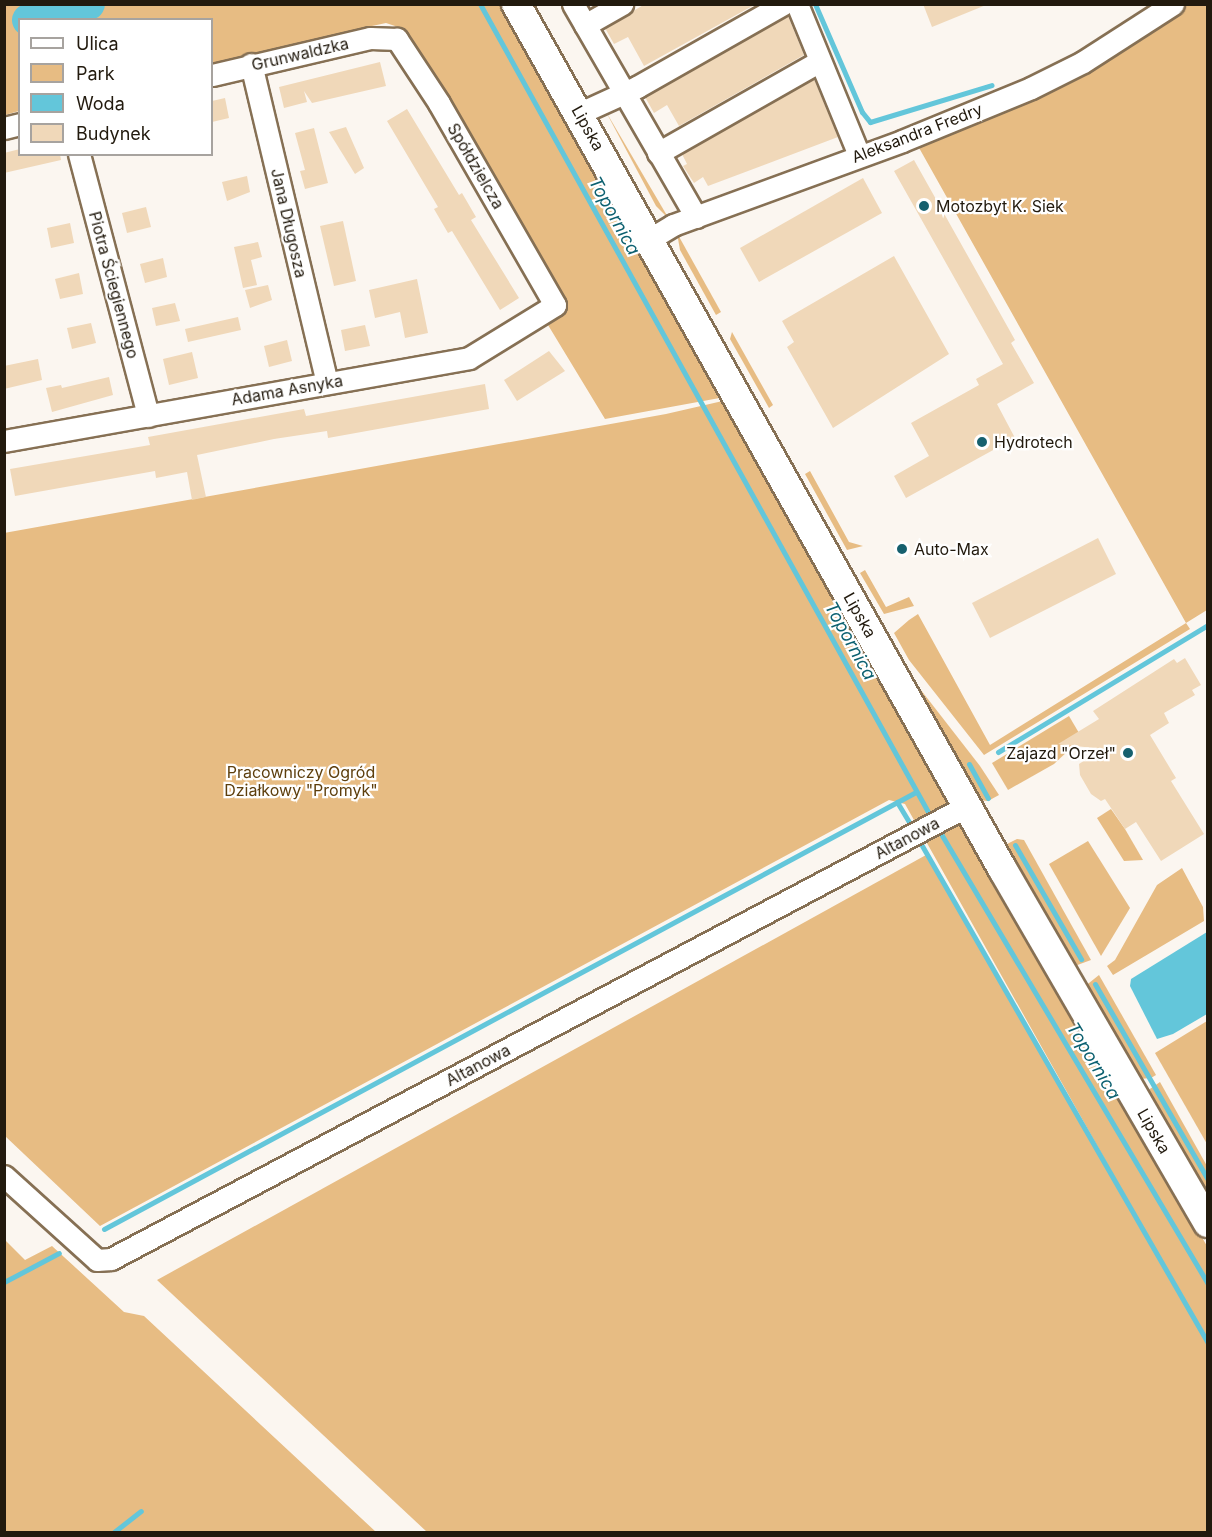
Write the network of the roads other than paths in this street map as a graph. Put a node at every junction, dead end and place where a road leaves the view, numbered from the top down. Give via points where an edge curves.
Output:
1 (516, 4) edge
2 (573, 4) edge
3 (622, 4) edge
4 (783, 4) edge
5 (797, 4) edge
6 (1173, 4) edge
7 (585, 25) junction
8 (388, 36) joint
9 (820, 61) junction
10 (251, 64) junction
11 (213, 75) edge
12 (624, 92) junction
13 (580, 113) junction
14 (658, 153) junction
15 (860, 155) junction
16 (80, 156) edge
17 (696, 217) junction
18 (650, 239) junction
19 (555, 305) joint
20 (327, 382) junction
21 (148, 416) junction
22 (4, 441) edge
23 (959, 811) junction
24 (4, 1176) edge
25 (1208, 1223) edge

1 - 13 main road, Lipska
2 - 7 street
3 - 7 street
4 - 12 street
5 - 9 street
6 - 15 street, Aleksandra Fredry via 1059,74 937,127
7 - 12 street
8 - 10 street, Grunwaldzka
8 - 19 street, Spółdzielcza via 401,42 411,57
9 - 14 street
9 - 15 street
10 - 11 street, Grunwaldzka
10 - 20 street, Jana Długosza
12 - 13 street
12 - 14 street
13 - 18 main road, Lipska
14 - 17 street
15 - 17 street, Aleksandra Fredry
16 - 21 street, Piotra Ściegiennego
17 - 18 street, Aleksandra Fredry
18 - 23 main road, Lipska
19 - 20 street, Adama Asnyka via 474,356
20 - 21 street, Adama Asnyka
21 - 22 street, Adama Asnyka
23 - 24 street, Altanowa via 111,1259 97,1260
23 - 25 main road, Lipska

